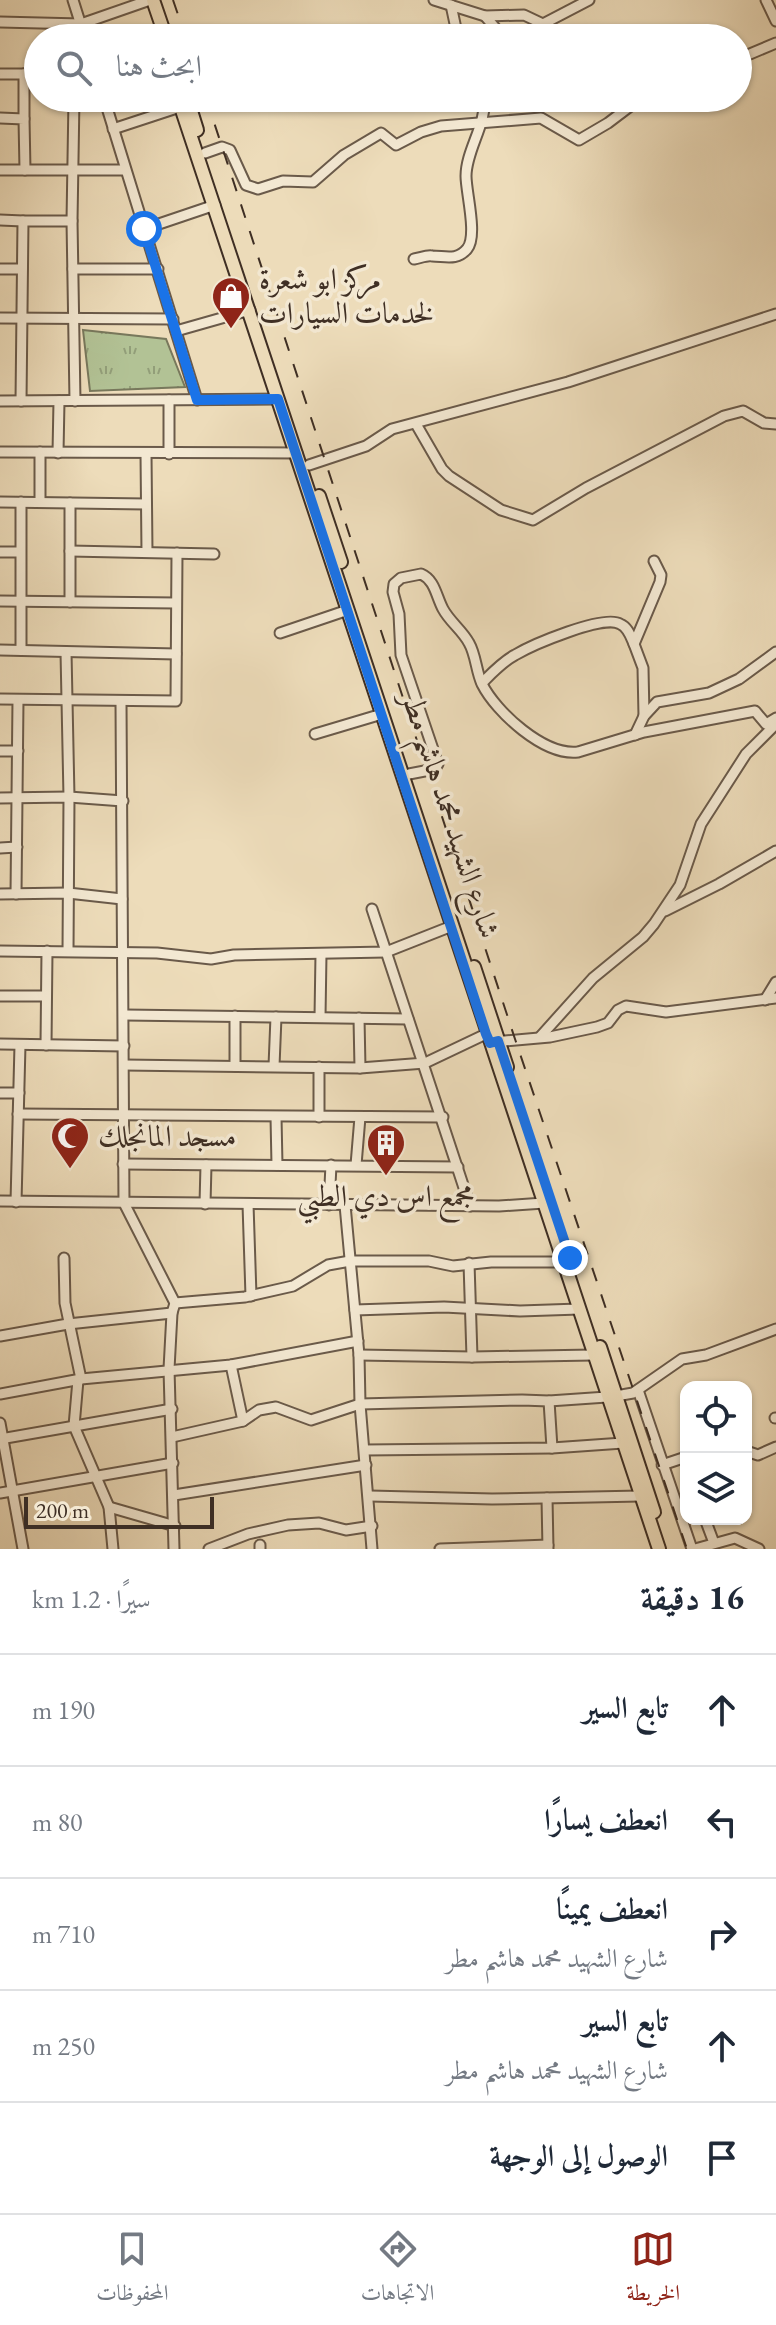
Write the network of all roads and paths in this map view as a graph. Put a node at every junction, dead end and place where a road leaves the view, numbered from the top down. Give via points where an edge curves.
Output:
1 (73, 0) edge
2 (149, 0) edge
3 (434, 0) edge
4 (589, 0) edge
5 (766, 0) edge
6 (451, 5) junction
7 (485, 16) junction
8 (776, 21) edge
9 (0, 22) edge
10 (80, 23) junction
11 (155, 24) edge
12 (160, 24) edge
13 (455, 24) edge
14 (492, 24) edge
15 (776, 43) edge
16 (752, 53) edge
17 (0, 74) edge
18 (24, 74) joint
19 (74, 112) edge
20 (108, 112) edge
21 (156, 112) edge
22 (187, 112) edge
23 (188, 112) edge
24 (484, 112) edge
25 (622, 112) edge
26 (0, 118) edge
27 (24, 119) junction
28 (479, 123) junction
29 (113, 129) junction
30 (205, 153) junction
31 (0, 170) edge
32 (25, 170) junction
33 (74, 170) junction
34 (125, 170) junction
35 (215, 205) junction
36 (0, 220) edge
37 (23, 221) junction
38 (72, 221) junction
39 (144, 229) junction
40 (414, 259) dead end
41 (0, 269) edge
42 (22, 269) junction
43 (73, 269) junction
44 (158, 269) junction
45 (250, 310) junction
46 (776, 314) edge
47 (0, 318) edge
48 (22, 319) junction
49 (73, 319) junction
50 (173, 319) junction
51 (176, 331) junction
52 (278, 399) junction
53 (169, 400) junction
54 (197, 400) junction
55 (0, 401) edge
56 (21, 401) junction
57 (59, 401) junction
58 (75, 401) junction
59 (416, 424) junction
60 (776, 424) edge
61 (0, 452) edge
62 (40, 452) junction
63 (58, 453) junction
64 (297, 453) junction
65 (146, 454) junction
66 (169, 454) junction
67 (309, 465) junction
68 (0, 502) edge
69 (21, 502) junction
70 (40, 502) junction
71 (70, 503) junction
72 (146, 504) junction
73 (70, 551) junction
74 (0, 552) edge
75 (20, 552) junction
76 (147, 552) junction
77 (177, 553) junction
78 (214, 554) dead end
79 (654, 561) dead end
80 (0, 601) edge
81 (20, 601) junction
82 (70, 602) junction
83 (176, 603) junction
84 (348, 610) junction
85 (280, 633) dead end
86 (634, 644) junction
87 (0, 650) edge
88 (21, 650) junction
89 (66, 652) junction
90 (776, 652) edge
91 (176, 654) junction
92 (482, 683) junction
93 (0, 699) edge
94 (18, 700) junction
95 (66, 701) junction
96 (121, 702) junction
97 (382, 714) junction
98 (644, 716) junction
99 (776, 718) edge
100 (776, 724) edge
101 (315, 734) dead end
102 (635, 735) junction
103 (0, 751) edge
104 (18, 751) junction
105 (409, 774) junction
106 (69, 797) junction
107 (0, 798) edge
108 (18, 798) junction
109 (123, 801) junction
110 (17, 847) junction
111 (0, 848) edge
112 (776, 851) edge
113 (68, 893) junction
114 (0, 894) edge
115 (16, 894) junction
116 (122, 899) junction
117 (372, 909) dead end
118 (662, 913) junction
119 (452, 926) junction
120 (0, 951) edge
121 (47, 951) junction
122 (68, 951) junction
123 (123, 952) junction
124 (386, 952) junction
125 (321, 954) junction
126 (776, 982) edge
127 (0, 996) edge
128 (46, 996) junction
129 (771, 999) edge
130 (125, 1015) junction
131 (235, 1016) junction
132 (276, 1017) junction
133 (320, 1017) junction
134 (359, 1018) junction
135 (408, 1019) junction
136 (540, 1037) junction
137 (491, 1039) junction
138 (0, 1044) edge
139 (20, 1045) junction
140 (46, 1045) junction
141 (124, 1046) junction
142 (425, 1063) junction
143 (124, 1065) junction
144 (235, 1066) junction
145 (274, 1066) junction
146 (319, 1067) junction
147 (360, 1068) junction
148 (0, 1093) edge
149 (19, 1093) junction
150 (18, 1114) junction
151 (124, 1115) junction
152 (276, 1117) junction
153 (319, 1117) junction
154 (360, 1117) junction
155 (443, 1117) junction
156 (123, 1164) junction
157 (206, 1165) junction
158 (277, 1165) junction
159 (331, 1165) junction
160 (356, 1165) junction
161 (458, 1167) junction
162 (0, 1201) edge
163 (16, 1202) junction
164 (124, 1203) junction
165 (544, 1203) junction
166 (205, 1204) junction
167 (248, 1204) junction
168 (329, 1205) junction
169 (345, 1205) junction
170 (470, 1206) junction
171 (64, 1258) dead end
172 (350, 1261) junction
173 (563, 1262) junction
174 (469, 1263) junction
175 (251, 1296) junction
176 (471, 1307) junction
177 (174, 1308) junction
178 (579, 1309) junction
179 (355, 1310) junction
180 (68, 1324) junction
181 (776, 1329) edge
182 (0, 1336) edge
183 (358, 1341) junction
184 (359, 1355) junction
185 (593, 1355) junction
186 (472, 1357) junction
187 (231, 1365) junction
188 (169, 1369) junction
189 (80, 1380) junction
190 (638, 1390) junction
191 (0, 1394) edge
192 (611, 1397) junction
193 (549, 1401) junction
194 (360, 1404) junction
195 (172, 1409) junction
196 (243, 1421) junction
197 (0, 1423) edge
198 (74, 1426) junction
199 (172, 1437) junction
200 (1, 1438) edge
201 (623, 1443) junction
202 (776, 1447) edge
203 (552, 1448) junction
204 (365, 1450) junction
205 (752, 1453) edge
206 (680, 1459) edge
207 (173, 1463) junction
208 (366, 1465) junction
209 (662, 1465) junction
210 (636, 1470) junction
211 (98, 1476) junction
212 (12, 1490) junction
213 (0, 1493) edge
214 (174, 1495) junction
215 (370, 1496) junction
216 (640, 1496) junction
217 (547, 1498) junction
218 (109, 1507) junction
219 (707, 1525) edge
220 (175, 1526) junction
221 (372, 1526) junction
222 (714, 1543) junction
223 (548, 1547) edge
224 (480, 1548) edge
225 (23, 1549) edge
226 (113, 1549) edge
227 (174, 1549) edge
228 (209, 1549) edge
229 (372, 1549) edge
230 (440, 1549) edge
231 (659, 1549) edge
232 (667, 1549) edge
233 (693, 1549) edge
234 (759, 1549) edge

1 - 10 street
2 - 10 street
2 - 11 main road
2 - 12 main road
3 - 6 street
4 - 7 street via 543,24 524,15
5 - 8 street
6 - 7 street
6 - 13 street
7 - 14 street
9 - 10 street
15 - 16 street
17 - 18 street
18 - 27 street
19 - 33 street
20 - 29 street
21 - 29 street
22 - 35 main road, شارع الشهيد محمد هاشم مطر
23 - 30 main road, شارع الشهيد محمد هاشم مطر
24 - 28 street
25 - 28 street via 579,140 541,118
26 - 27 street
27 - 32 street
28 - 30 street via 441,126 396,145 381,133 344,155 318,180 283,181 258,189 244,182 230,150
28 - 40 street via 466,172 470,244 456,257
29 - 34 street
30 - 67 main road, شارع الشهيد محمد هاشم مطر
31 - 32 street
32 - 33 street
33 - 34 street
33 - 38 street
34 - 39 street
35 - 39 street
35 - 45 main road, شارع الشهيد محمد هاشم مطر
36 - 37 street
37 - 38 street
37 - 42 street
38 - 43 street
39 - 44 street
41 - 42 street
42 - 48 street
43 - 44 street
43 - 49 street
44 - 50 street
45 - 51 street
45 - 52 main road, شارع الشهيد محمد هاشم مطر
46 - 59 street via 568,382
47 - 48 street
48 - 49 street
48 - 56 street
49 - 50 street
49 - 58 street
50 - 51 street
51 - 54 street
52 - 54 street
52 - 64 main road, شارع الشهيد محمد هاشم مطر
53 - 54 street
53 - 58 street
53 - 66 street
55 - 56 street
56 - 57 street
57 - 58 street
57 - 63 street
59 - 60 street via 449,476 501,510 533,520 724,416 743,411
59 - 67 street
61 - 62 street
62 - 63 street
62 - 70 street
63 - 65 street
64 - 66 street
64 - 84 main road, شارع الشهيد محمد هاشم مطر
65 - 66 street
65 - 72 street
67 - 105 main road, شارع الشهيد محمد هاشم مطر
68 - 69 street
69 - 70 street
69 - 75 street
70 - 71 street
71 - 72 street
71 - 73 street
72 - 76 street
73 - 76 street
73 - 82 street
74 - 75 street
75 - 81 street
76 - 77 street
77 - 78 street
77 - 83 street
79 - 86 street via 660,582
80 - 81 street
81 - 82 street
81 - 88 street
82 - 83 street
83 - 91 street
84 - 85 street
84 - 97 main road, شارع الشهيد محمد هاشم مطر
86 - 92 street via 622,624 601,623 523,651
86 - 98 street via 643,668
87 - 88 street
88 - 89 street
89 - 91 street
89 - 95 street
90 - 98 street via 739,679 702,695 657,702
91 - 96 street via 176,701
92 - 102 street via 503,713 561,751 578,752
92 - 105 street via 470,644 446,613 430,579 421,574 397,581 393,592 401,655 438,764
93 - 94 street
94 - 95 street
94 - 104 street
95 - 96 street
95 - 106 street
96 - 109 street
97 - 101 street
97 - 119 main road, شارع الشهيد محمد هاشم مطر
98 - 102 street
99 - 102 street via 766,724 755,711
100 - 118 street via 746,754 701,824 680,885
103 - 104 street
104 - 108 street
105 - 137 main road, شارع الشهيد محمد هاشم مطر
106 - 108 street
106 - 109 street
106 - 113 street
107 - 108 street
108 - 110 street
109 - 116 street
110 - 111 street
110 - 115 street
112 - 118 street
113 - 115 street
113 - 116 street
113 - 122 street
114 - 115 street
116 - 123 street
117 - 124 street
118 - 136 street
119 - 124 street
119 - 137 main road, شارع الشهيد محمد هاشم مطر
120 - 121 street
121 - 122 street
121 - 128 street
122 - 123 street
123 - 125 street via 211,959
123 - 130 street
124 - 125 street
124 - 135 street
125 - 133 street
126 - 129 street
127 - 128 street
128 - 140 street
129 - 136 street via 675,1011 626,1006 597,1027
130 - 131 street
130 - 141 street
131 - 132 street
131 - 144 street
132 - 133 street
132 - 145 street
133 - 134 street
134 - 135 street
134 - 147 street
135 - 142 street
136 - 137 street
137 - 142 street
137 - 165 main road, شارع الشهيد محمد هاشم مطر
137 - 192 main road, شارع الشهيد محمد هاشم مطر
138 - 139 street
139 - 140 street
139 - 149 street
140 - 141 street
141 - 143 street
142 - 147 street
142 - 155 street
143 - 144 street
143 - 151 street
144 - 145 street
145 - 146 street
146 - 147 street
146 - 153 street
148 - 149 street
149 - 150 street
150 - 151 street
150 - 163 street
151 - 152 street
151 - 156 street
152 - 153 street
152 - 158 street
153 - 154 street
154 - 155 street
154 - 160 street
155 - 161 street
156 - 157 street
156 - 164 street
157 - 158 street
157 - 166 street
158 - 159 street
159 - 160 street
159 - 168 street
160 - 161 street
161 - 170 street
162 - 163 street
163 - 164 street
164 - 166 street
164 - 177 street
165 - 170 street
165 - 173 main road, شارع الشهيد محمد هاشم مطر
166 - 167 street
167 - 168 street
167 - 175 street
168 - 169 street
169 - 170 street
169 - 172 street
171 - 180 street
172 - 174 street
172 - 175 street via 328,1265 293,1286
172 - 179 street
173 - 174 street
173 - 178 main road, شارع الشهيد محمد هاشم مطر
174 - 176 street
175 - 177 street
176 - 178 street
176 - 179 street
176 - 186 street
177 - 180 street
177 - 188 street
178 - 185 main road, شارع الشهيد محمد هاشم مطر
179 - 183 street
180 - 182 street
180 - 189 street
181 - 190 street via 682,1359
183 - 184 street
183 - 187 street
184 - 186 street
184 - 194 street
185 - 186 street
185 - 192 main road, شارع الشهيد محمد هاشم مطر
187 - 188 street
187 - 196 street
188 - 189 street
188 - 195 street
189 - 191 street
189 - 198 street
190 - 192 street
190 - 209 street
192 - 193 street
192 - 201 main road, شارع الشهيد محمد هاشم مطر
192 - 210 main road, شارع الشهيد محمد هاشم مطر
193 - 194 street
193 - 203 street
194 - 196 street via 311,1420 276,1407
194 - 204 street
195 - 198 street
195 - 199 street
196 - 199 street
197 - 200 street
198 - 200 street
198 - 211 street
199 - 207 street
200 - 212 street
201 - 203 street
201 - 210 main road, شارع الشهيد محمد هاشم مطر
202 - 205 street
203 - 204 street
204 - 208 street
206 - 209 street
207 - 211 street
207 - 214 street
208 - 214 street
208 - 215 street
209 - 233 street
210 - 216 main road, شارع الشهيد محمد هاشم مطر
210 - 232 main road, شارع الشهيد محمد هاشم مطر
211 - 212 street
211 - 218 street
212 - 213 street
212 - 225 street
214 - 220 street
215 - 217 street
215 - 221 street
216 - 217 street
216 - 231 main road, شارع الشهيد محمد هاشم مطر
217 - 223 street
218 - 220 street
218 - 226 street
219 - 222 street
220 - 227 street
221 - 228 street via 346,1530 319,1523 288,1525
221 - 229 street
222 - 233 street
222 - 234 street via 735,1538
223 - 224 street
224 - 230 street

